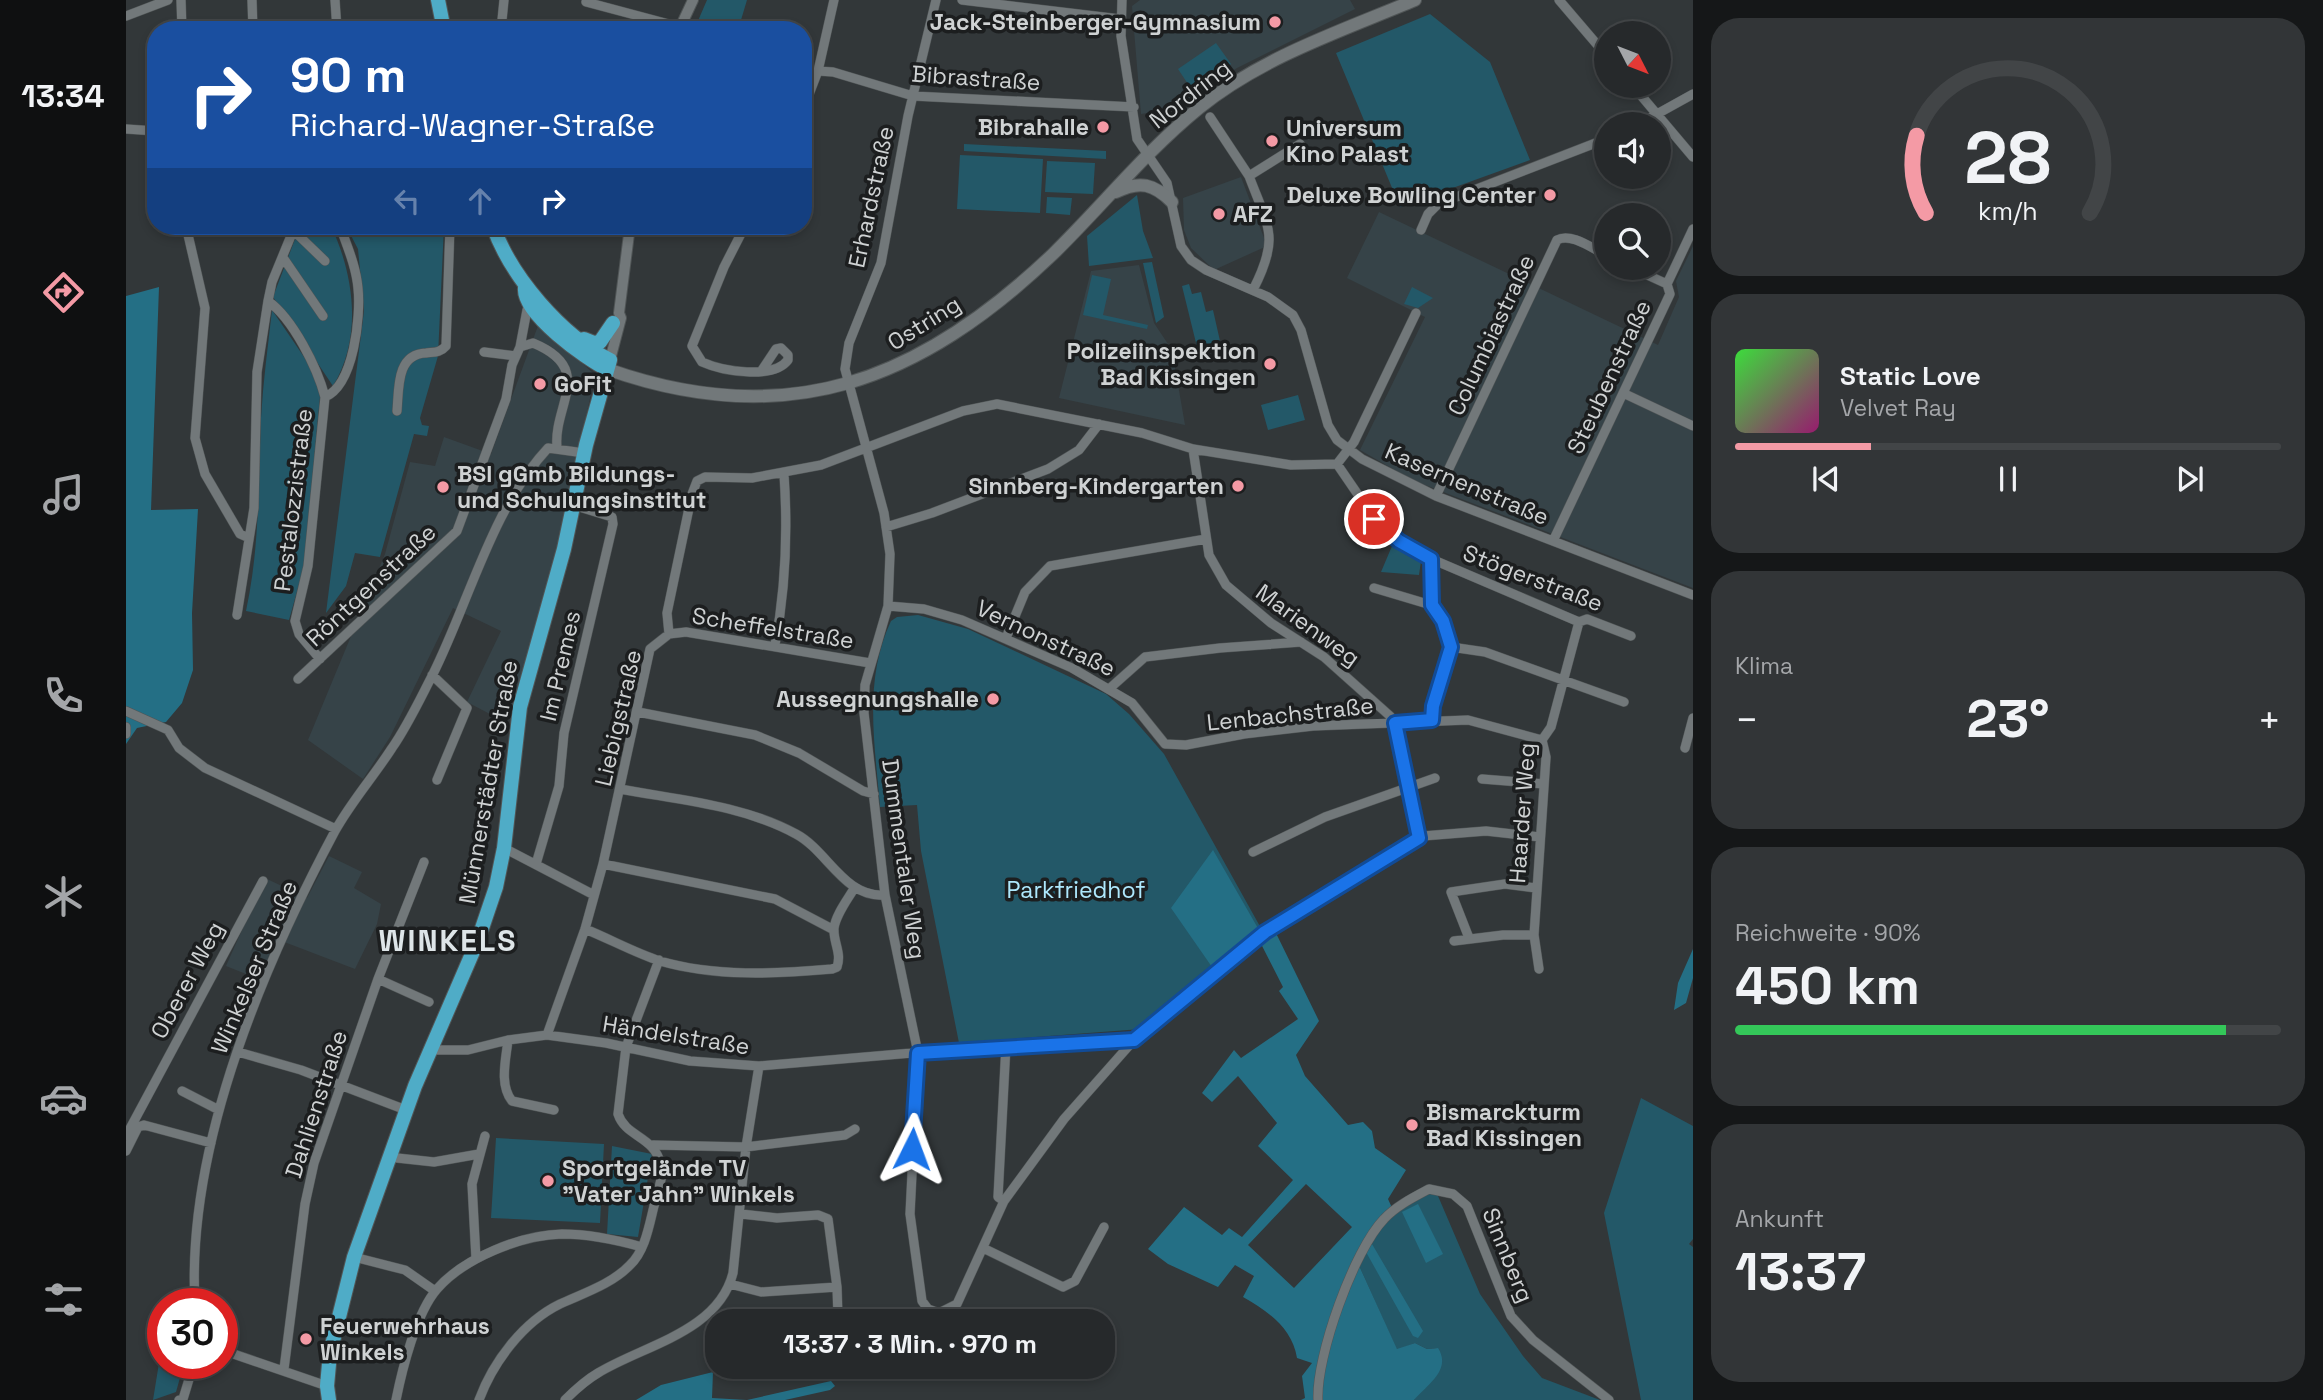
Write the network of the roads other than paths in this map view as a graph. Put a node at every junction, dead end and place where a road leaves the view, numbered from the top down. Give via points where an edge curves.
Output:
1 (168, 0) edge
2 (181, 0) edge
3 (252, 0) edge
4 (335, 0) edge
5 (438, 0) edge
6 (504, 0) edge
7 (693, 0) edge
8 (834, 0) edge
9 (936, 0) edge
10 (962, 0) edge
11 (1415, 0) edge
12 (1559, 0) edge
13 (586, 2) dead end
14 (1119, 2) edge
15 (126, 16) edge
16 (1119, 19) junction
17 (182, 21) edge
18 (253, 21) edge
19 (336, 21) edge
20 (442, 21) edge
21 (502, 21) edge
22 (654, 21) edge
23 (682, 21) edge
24 (1594, 41) edge
25 (818, 71) junction
26 (812, 87) edge
27 (1693, 94) edge
28 (913, 96) junction
29 (1644, 98) edge
30 (1134, 107) junction
31 (1656, 112) edge
32 (1659, 112) edge
33 (1210, 117) dead end
34 (126, 129) edge
35 (147, 130) edge
36 (1671, 130) edge
37 (1300, 144) dead end
38 (1594, 144) edge
39 (1146, 156) junction
40 (1693, 157) edge
41 (1249, 176) junction
42 (1107, 197) junction
43 (1172, 202) junction
44 (1693, 229) edge
45 (1421, 230) dead end
46 (188, 235) edge
47 (292, 235) edge
48 (300, 235) edge
49 (343, 235) edge
50 (450, 235) edge
51 (498, 235) edge
52 (629, 235) edge
53 (740, 235) edge
54 (1594, 250) edge
55 (284, 259) junction
56 (325, 261) dead end
57 (1658, 280) edge
58 (1667, 284) junction
59 (525, 286) junction
60 (1253, 290) junction
61 (268, 301) junction
62 (531, 306) junction
63 (1416, 313) dead end
64 (323, 316) dead end
65 (616, 318) junction
66 (564, 327) junction
67 (484, 352) dead end
68 (518, 352) junction
69 (605, 363) junction
70 (761, 370) dead end
71 (849, 385) junction
72 (1623, 393) junction
73 (325, 397) junction
74 (397, 411) dead end
75 (1099, 424) junction
76 (1693, 426) edge
77 (557, 447) junction
78 (868, 447) junction
79 (585, 449) junction
80 (1193, 449) junction
81 (1348, 450) junction
82 (1337, 464) junction
83 (784, 474) junction
84 (1436, 496) junction
85 (573, 505) junction
86 (886, 527) junction
87 (249, 538) junction
88 (1206, 539) junction
89 (1553, 541) junction
90 (1431, 559) junction
91 (1374, 588) dead end
92 (1693, 595) edge
93 (1432, 605) junction
94 (888, 606) junction
95 (237, 615) dead end
96 (1579, 622) junction
97 (669, 635) junction
98 (1631, 636) dead end
99 (1006, 638) junction
100 (1301, 642) junction
101 (775, 645) junction
102 (1451, 647) junction
103 (320, 659) junction
104 (870, 663) junction
105 (432, 675) junction
106 (298, 679) dead end
107 (1563, 680) junction
108 (1109, 689) junction
109 (1624, 702) dead end
110 (126, 711) edge
111 (638, 712) junction
112 (1693, 718) edge
113 (1432, 720) junction
114 (1395, 723) junction
115 (126, 727) edge
116 (126, 734) edge
117 (1542, 740) junction
118 (1165, 744) joint
119 (1685, 748) dead end
120 (1435, 778) dead end
121 (1482, 779) dead end
122 (437, 780) dead end
123 (1544, 784) junction
124 (1408, 786) junction
125 (620, 789) junction
126 (874, 794) junction
127 (336, 829) junction
128 (1540, 837) junction
129 (1419, 838) junction
130 (504, 848) junction
131 (1253, 852) dead end
132 (424, 862) dead end
133 (536, 864) junction
134 (603, 864) junction
135 (263, 881) dead end
136 (855, 887) junction
137 (1536, 888) junction
138 (594, 895) junction
139 (885, 895) junction
140 (585, 929) junction
141 (834, 930) junction
142 (1534, 935) junction
143 (1469, 938) junction
144 (1454, 941) dead end
145 (659, 960) junction
146 (1539, 969) dead end
147 (378, 979) junction
148 (429, 1002) dead end
149 (547, 1035) junction
150 (508, 1040) junction
151 (1134, 1040) junction
152 (1006, 1045) junction
153 (626, 1047) junction
154 (430, 1050) junction
155 (238, 1052) junction
156 (918, 1053) junction
157 (759, 1066) junction
158 (342, 1084) junction
159 (182, 1091) dead end
160 (219, 1110) junction
161 (406, 1110) junction
162 (555, 1110) dead end
163 (855, 1129) dead end
164 (126, 1136) edge
165 (485, 1136) dead end
166 (211, 1143) junction
167 (653, 1145) junction
168 (746, 1147) junction
169 (126, 1151) edge
170 (479, 1154) junction
171 (388, 1157) junction
172 (1004, 1201) junction
173 (741, 1214) junction
174 (1104, 1227) dead end
175 (642, 1247) junction
176 (983, 1248) junction
177 (354, 1257) junction
178 (476, 1259) junction
179 (730, 1284) junction
180 (837, 1287) junction
181 (195, 1288) edge
182 (435, 1291) junction
183 (838, 1309) edge
184 (238, 1355) edge
185 (284, 1369) junction
186 (189, 1379) edge
187 (328, 1393) edge
188 (180, 1400) edge
189 (396, 1400) edge
190 (479, 1400) edge
191 (565, 1400) edge
192 (1318, 1400) edge
193 (1609, 1400) edge

1 - 15 street
2 - 17 street
3 - 18 street
4 - 19 street
5 - 20 main road
6 - 21 street
7 - 23 street
8 - 25 street
9 - 28 street, Erhardstraße
10 - 16 street
11 - 39 main road, Nordring via 1282,56 1240,79
12 - 24 street
13 - 22 street
14 - 16 street, Kasernenstraße
16 - 30 street, Kasernenstraße
25 - 26 street
25 - 28 street, Bibrastraße
27 - 32 street
28 - 30 street, Bibrastraße
28 - 71 street, Erhardstraße via 881,263 849,343 845,369
29 - 31 street
30 - 39 street, Kasernenstraße via 1137,139
33 - 41 street
34 - 35 street
36 - 40 street
37 - 41 street
38 - 45 street via 1438,204
39 - 42 main road, Ostring
39 - 43 street, Kasernenstraße via 1167,183
41 - 60 street via 1270,236 1268,260
42 - 43 main road via 1146,184
42 - 71 main road, Ostring via 1053,254 948,339
43 - 60 street, Kasernenstraße via 1178,238 1191,260
44 - 58 street, Steubenstraße
46 - 87 street via 205,308 195,439 205,474 240,534
47 - 55 street
48 - 56 street
49 - 73 street, Pestalozzistraße via 359,289 355,342 339,388
50 - 74 street via 446,346 437,352 415,353 406,360
51 - 59 main road, Ostring
52 - 65 street
53 - 70 street via 692,346 697,359 714,368 738,373
54 - 84 street, Columbiastraße via 1565,237 1557,240
55 - 61 street
55 - 64 street
57 - 58 street
58 - 72 street, Steubenstraße via 1670,294
59 - 62 main road, Ostring
59 - 66 main road, Ostring
60 - 81 street, Kasernenstraße via 1293,315 1328,425
61 - 73 street via 284,317 319,373
61 - 87 street via 257,372 254,508
62 - 68 street, Röntgenstraße
62 - 69 main road, Ostring via 563,339
63 - 81 street
65 - 66 main road via 606,337 597,343
65 - 69 street
66 - 69 main road, Ostring
67 - 68 street
68 - 77 street via 533,343 546,348 566,371 568,398 555,430
68 - 103 street, Röntgenstraße via 506,399 457,531
69 - 71 main road, Ostring via 661,387 736,398
69 - 79 main road, Münnerstädter Straße via 583,442
71 - 78 street, Erhardstraße
72 - 76 street
72 - 89 street, Steubenstraße
73 - 103 street, Pestalozzistraße via 308,566 295,621 299,634
75 - 78 street via 1013,405 979,406
75 - 80 street
75 - 86 street via 1079,450 1048,469
77 - 79 street
77 - 105 street, Winkelser Straße via 548,448 535,462 507,511
78 - 83 street
78 - 86 street, Erhardstraße
79 - 85 main road, Münnerstädter Straße
80 - 82 street via 1291,465
80 - 88 street
81 - 82 street
81 - 84 street, Kasernenstraße
82 - 90 street, Stögerstraße via 1386,531
83 - 97 street, Liebigstraße via 697,481 667,613
83 - 101 street via 788,531 785,592
84 - 89 street, Kasernenstraße
85 - 130 main road, Münnerstädter Straße via 520,707
85 - 133 street, Im Premes via 606,513 613,524 564,733 559,786
86 - 94 street, Erhardstraße via 891,579
87 - 95 street
88 - 99 street via 1050,566 1025,592
88 - 100 street, Marienweg via 1210,559 1226,585 1242,602
89 - 92 street, Kasernenstraße
90 - 93 street
90 - 96 street, Stögerstraße
91 - 93 street
93 - 102 street
94 - 99 street, Vernonstraße via 950,616
94 - 104 street, Dummentaler Weg
96 - 98 street, Stögerstraße via 1587,620
96 - 107 street, Haarder Weg
97 - 101 street, Scheffelstraße via 686,632
97 - 111 street, Liebigstraße via 650,649
99 - 108 street, Vernonstraße
100 - 108 street via 1145,657
100 - 114 street, Marienweg via 1341,670
101 - 104 street, Scheffelstraße
102 - 107 street via 1485,652
102 - 113 street
103 - 106 street, Röntgenstraße
104 - 126 street, Dummentaler Weg via 864,713
105 - 122 street via 467,708
105 - 127 street, Winkelser Straße via 394,746
107 - 109 street
107 - 117 street, Haarder Weg via 1551,727
108 - 118 street, Vernonstraße via 1132,703
110 - 127 street via 167,730 179,748 205,768
111 - 125 street, Liebigstraße
111 - 126 street via 755,735
112 - 119 street
113 - 114 street, Lenbachstraße
113 - 117 street, Lenbachstraße via 1468,720
114 - 118 street, Lenbachstraße via 1313,726 1186,745
114 - 124 street
115 - 116 street
117 - 123 street, Haarder Weg via 1546,748
120 - 124 street
121 - 123 street
123 - 128 street, Haarder Weg
124 - 129 street
124 - 131 street via 1325,817
125 - 134 street, Liebigstraße
125 - 136 street via 764,818 811,845
126 - 139 street, Dummentaler Weg
127 - 155 street, Winkelser Straße via 256,1001
128 - 129 street via 1486,831
128 - 137 street, Haarder Weg
129 - 151 street via 1265,932
130 - 133 street
130 - 154 main road, Münnerstädter Straße via 487,917
132 - 147 street, Dahlienstraße
133 - 138 street
134 - 138 street, Liebigstraße
134 - 141 street via 775,899
135 - 164 street, Oberer Weg
136 - 139 street via 863,894
136 - 141 street
137 - 142 street, Haarder Weg
137 - 143 street via 1505,884 1451,892
138 - 140 street, Liebigstraße
139 - 156 street, Dummentaler Weg
140 - 145 street
140 - 149 street, Liebigstraße
141 - 145 street via 840,958 832,970 772,974
142 - 143 street
142 - 146 street, Haarder Weg
143 - 144 street
145 - 153 street
147 - 148 street
147 - 158 street, Dahlienstraße
149 - 150 street, Händelstraße
149 - 153 street, Händelstraße
150 - 154 street, Händelstraße via 468,1050
150 - 162 street via 505,1073 512,1101
151 - 152 street, Händelstraße
151 - 172 street via 1064,1119
152 - 156 street, Händelstraße
152 - 172 street via 998,1197
153 - 157 street, Händelstraße via 690,1061
153 - 167 street via 618,1114 627,1128
154 - 161 main road, Münnerstädter Straße
155 - 158 street
155 - 160 street, Winkelser Straße
156 - 157 street, Händelstraße
156 - 176 street, Dummentaler Weg via 910,1214 922,1301 928,1309 939,1313 957,1304
157 - 168 street
158 - 161 street
158 - 185 street, Dahlienstraße via 305,1204
159 - 160 street
160 - 166 street, Winkelser Straße
161 - 171 main road, Münnerstädter Straße
163 - 168 street via 845,1135
165 - 170 street
166 - 169 street via 144,1125 138,1127
166 - 181 street, Winkelser Straße via 194,1245
167 - 168 street
167 - 175 street via 661,1177
168 - 173 street
170 - 171 street via 434,1162
170 - 178 street via 472,1184
171 - 177 main road, Münnerstädter Straße
172 - 176 street
173 - 179 street
173 - 180 street via 828,1219
174 - 176 street via 1075,1281 1063,1287
175 - 178 street via 561,1234
175 - 190 street via 631,1265 608,1282 556,1306 520,1335 492,1370
177 - 182 street via 405,1270
177 - 187 main road, Münnerstädter Straße via 330,1353
178 - 182 street
179 - 180 street via 761,1292
179 - 191 street via 702,1319 600,1372
180 - 183 street
182 - 189 street via 421,1318
184 - 185 street
185 - 187 street
186 - 188 street
192 - 193 street, Sinnberg via 1330,1335 1361,1251 1385,1217 1429,1189 1453,1194 1467,1206 1511,1316 1533,1340

